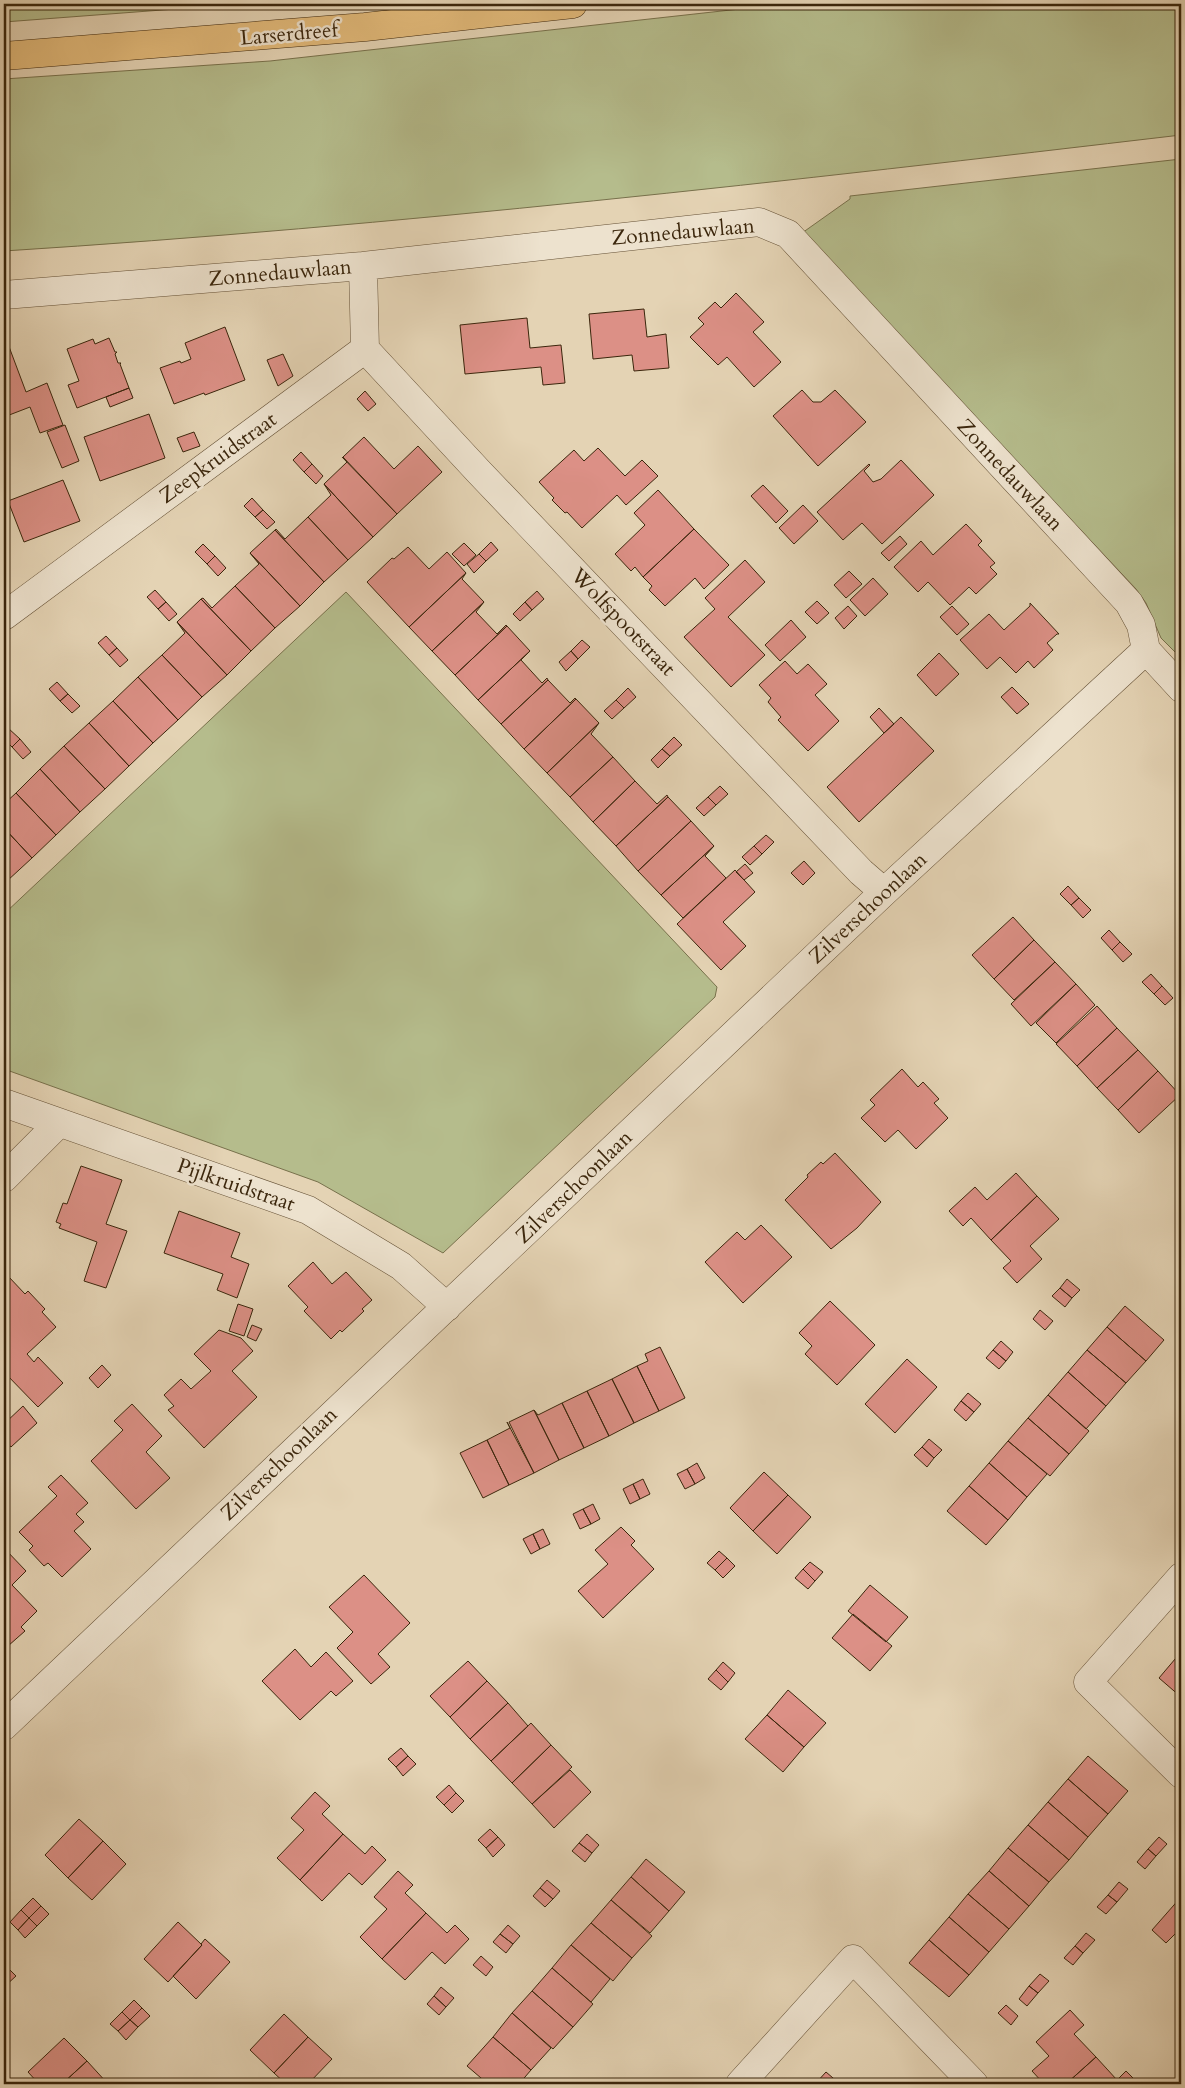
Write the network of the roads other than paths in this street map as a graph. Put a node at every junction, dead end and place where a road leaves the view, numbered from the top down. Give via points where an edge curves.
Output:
1 (573, 4) edge
2 (4, 56) edge
3 (364, 266) junction
4 (4, 295) edge
5 (365, 349) junction
6 (4, 616) edge
7 (1146, 650) junction
8 (1181, 688) edge
9 (884, 892) junction
10 (4, 1103) edge
11 (59, 1123) junction
12 (4, 1178) edge
13 (447, 1307) junction
14 (1181, 1576) edge
15 (4, 1726) edge
16 (1181, 1774) edge
17 (740, 2084) edge
18 (974, 2084) edge

1 - 2 main road, Larserdreef via 365,28
3 - 4 street, Zonnedauwlaan
3 - 5 street
3 - 7 street, Zonnedauwlaan via 759,222 788,234 1129,603 1141,625
5 - 6 street, Zeepkruidstraat
5 - 9 street, Wolfspootstraat via 861,872
7 - 8 street
7 - 9 street, Zilverschoonlaan
9 - 13 street, Zilverschoonlaan
10 - 11 street, Pijlkruidstraat
11 - 12 street
11 - 13 street, Pijlkruidstraat via 308,1210 401,1266
13 - 15 street, Zilverschoonlaan
14 - 16 street via 1088,1682
17 - 18 street via 853,1959

